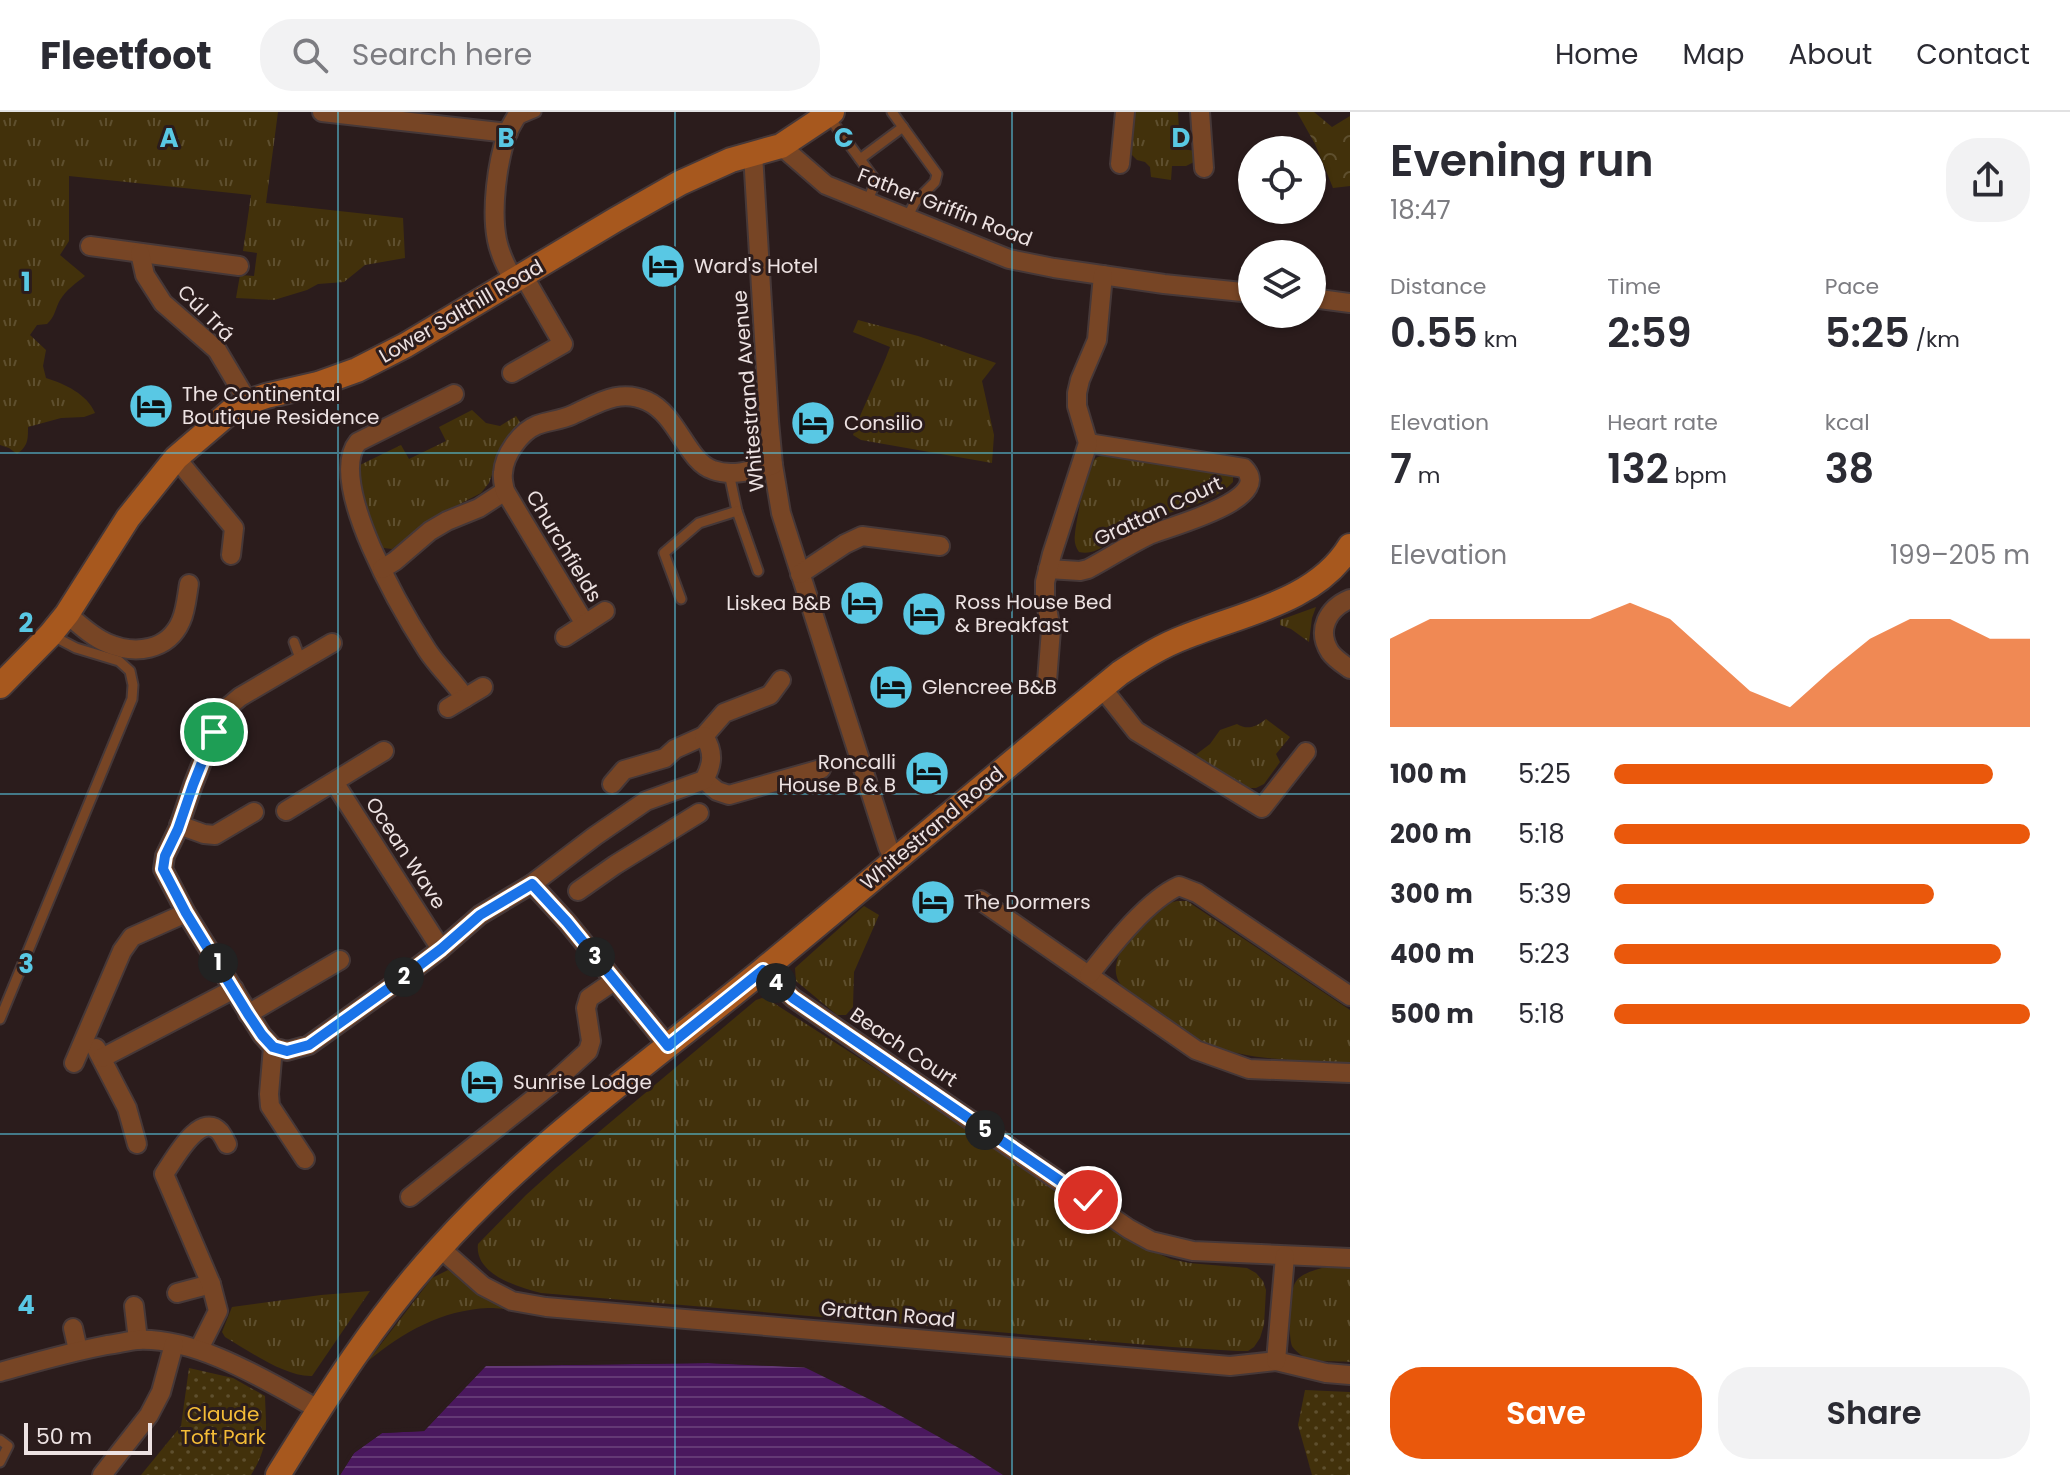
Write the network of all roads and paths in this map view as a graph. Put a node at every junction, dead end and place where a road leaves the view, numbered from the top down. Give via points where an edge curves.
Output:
1 (322, 112) edge
2 (536, 112) edge
3 (892, 112) edge
4 (1125, 112) edge
5 (1200, 112) edge
6 (830, 113) edge
7 (514, 122) edge
8 (903, 127) junction
9 (781, 146) junction
10 (753, 154) junction
11 (860, 159) junction
12 (1120, 164) dead end
13 (1204, 168) dead end
14 (867, 202) junction
15 (907, 218) junction
16 (90, 246) dead end
17 (140, 253) junction
18 (239, 266) dead end
19 (1103, 275) junction
20 (518, 278) junction
21 (1238, 291) edge
22 (1326, 300) edge
23 (1350, 303) edge
24 (512, 373) dead end
25 (454, 394) dead end
26 (248, 402) junction
27 (1088, 443) junction
28 (176, 458) junction
29 (773, 465) junction
30 (729, 473) junction
31 (505, 491) junction
32 (737, 511) junction
33 (940, 546) dead end
34 (1350, 546) edge
35 (231, 555) dead end
36 (382, 569) junction
37 (1048, 569) junction
38 (758, 571) dead end
39 (800, 574) junction
40 (189, 584) dead end
41 (681, 599) dead end
42 (1350, 599) edge
43 (605, 611) dead end
44 (67, 614) junction
45 (585, 624) junction
46 (50, 635) junction
47 (565, 637) dead end
48 (294, 642) dead end
49 (332, 643) dead end
50 (301, 662) junction
51 (1350, 669) edge
52 (781, 680) dead end
53 (1047, 681) dead end
54 (0, 686) edge
55 (483, 687) dead end
56 (1102, 688) junction
57 (465, 698) junction
58 (448, 708) dead end
59 (704, 736) junction
60 (384, 751) dead end
61 (1306, 752) dead end
62 (821, 769) dead end
63 (704, 780) junction
64 (334, 782) junction
65 (612, 784) dead end
66 (286, 811) dead end
67 (254, 812) dead end
68 (699, 813) dead end
69 (179, 825) junction
70 (595, 836) junction
71 (894, 860) junction
72 (615, 865) junction
73 (532, 884) junction
74 (578, 891) dead end
75 (980, 900) dead end
76 (186, 913) junction
77 (441, 949) junction
78 (340, 960) dead end
79 (763, 970) junction
80 (1089, 975) junction
81 (614, 981) junction
82 (234, 989) junction
83 (1350, 996) edge
84 (248, 1014) junction
85 (0, 1019) edge
86 (88, 1031) junction
87 (668, 1046) junction
88 (273, 1047) junction
89 (102, 1058) junction
90 (74, 1063) dead end
91 (1350, 1073) edge
92 (137, 1144) dead end
93 (227, 1144) dead end
94 (305, 1159) dead end
95 (410, 1197) dead end
96 (440, 1248) junction
97 (1285, 1256) junction
98 (1350, 1258) edge
99 (211, 1284) junction
100 (177, 1293) dead end
101 (134, 1306) dead end
102 (73, 1328) dead end
103 (138, 1340) junction
104 (174, 1344) junction
105 (199, 1349) junction
106 (78, 1350) junction
107 (1276, 1361) junction
108 (0, 1372) edge
109 (1350, 1375) edge
110 (318, 1409) junction
111 (0, 1440) edge
112 (0, 1462) edge
113 (102, 1475) edge
114 (278, 1475) edge

1 - 7 street
2 - 7 lane
3 - 8 lane
4 - 12 street
5 - 13 street
6 - 9 main road, Lower Salthill Road
6 - 11 lane
7 - 20 street via 496,189 495,221 499,249
8 - 11 lane
8 - 15 lane via 937,178
9 - 10 main road, Lower Salthill Road
9 - 14 street, Father Griffin Road via 826,185
10 - 20 main road, Lower Salthill Road via 680,183
10 - 29 street, Whitestrand Avenue
11 - 14 lane via 876,181
14 - 15 street, Father Griffin Road
15 - 19 street, Father Griffin Road via 1009,259
16 - 17 street, Cúl Trá
17 - 18 street, Cúl Trá
17 - 26 street, Cúl Trá via 145,275 163,303 217,350
19 - 21 street, Father Griffin Road
19 - 27 street via 1097,340 1077,393
20 - 24 street via 563,344
20 - 26 main road, Lower Salthill Road via 357,370
22 - 23 street
25 - 36 street via 358,442 350,454 353,494
26 - 28 main road, Lower Salthill Road
27 - 37 street, Grattan Court
27 - 37 street, Grattan Court via 1244,468 1249,481 1230,504 1152,534 1088,569
28 - 35 street via 234,528
28 - 44 main road, Lower Salthill Road via 128,518
29 - 30 street
29 - 39 street, Whitestrand Avenue
30 - 31 street, Churchfields via 698,461 655,405 617,396 524,433 506,461
30 - 32 lane
31 - 36 street, Churchfields via 430,531
31 - 45 street, Churchfields
32 - 38 lane
32 - 41 lane via 699,523 664,553
33 - 39 street via 856,537
34 - 56 main road, Whitestrand Road via 1335,566 1304,589 1162,646
36 - 57 street via 425,648
37 - 53 street, Grattan Court
39 - 71 street, Whitestrand Avenue
40 - 44 street via 181,621 152,649 108,644
42 - 51 street via 1333,608 1325,627 1329,650
43 - 45 street, Churchfields
44 - 46 main road, Lower Salthill Road
45 - 47 street, Churchfields
46 - 54 main road, Lower Salthill Road
46 - 85 lane via 119,661 130,671 132,699
48 - 50 lane
49 - 50 street
50 - 69 street via 227,708
52 - 59 street via 770,695 724,713
55 - 57 street
56 - 61 street via 1136,731 1262,808
56 - 71 main road, Whitestrand Road
57 - 58 street
59 - 63 street via 713,758
59 - 65 street via 665,758 624,770
60 - 64 street
62 - 63 street via 729,795
63 - 70 street, Ocean Wave via 646,801
64 - 66 street
64 - 77 street, Ocean Wave
67 - 69 street via 215,835
68 - 72 street
69 - 76 street via 163,869
70 - 72 street
70 - 73 street, Ocean Wave
71 - 79 main road, Whitestrand Road
72 - 74 street
73 - 77 street, Ocean Wave via 480,915
73 - 81 street
75 - 80 street
76 - 82 street
76 - 86 street via 132,937
77 - 88 street, Ocean Wave via 309,1045 287,1051
78 - 84 street
79 - 87 main road, Whitestrand Road
79 - 97 street, Beach Court via 793,998 1129,1229 1151,1241 1193,1251
80 - 83 street via 1119,936 1179,886
80 - 91 street via 1196,1050 1249,1069
81 - 87 street
81 - 95 street via 589,998 588,1051
82 - 84 street
82 - 89 street
84 - 88 street
86 - 89 street
86 - 90 street
87 - 96 main road, Whitestrand Road via 503,1184
88 - 94 street via 270,1106
89 - 92 street via 127,1108
93 - 99 street via 220,1131 201,1127 164,1174
96 - 107 street, Grattan Road via 483,1286 512,1301 546,1307 1230,1366
96 - 110 main road, Whitestrand Road via 394,1302
97 - 98 street, Beach Court
97 - 107 street
99 - 100 street
99 - 105 street via 218,1311
101 - 103 street
102 - 106 street
103 - 104 street
103 - 106 street
104 - 105 street
104 - 113 street via 149,1415
105 - 110 street
106 - 108 street
107 - 109 street, Grattan Road
110 - 114 main road, Whitestrand Road
111 - 112 lane via 8,1446

